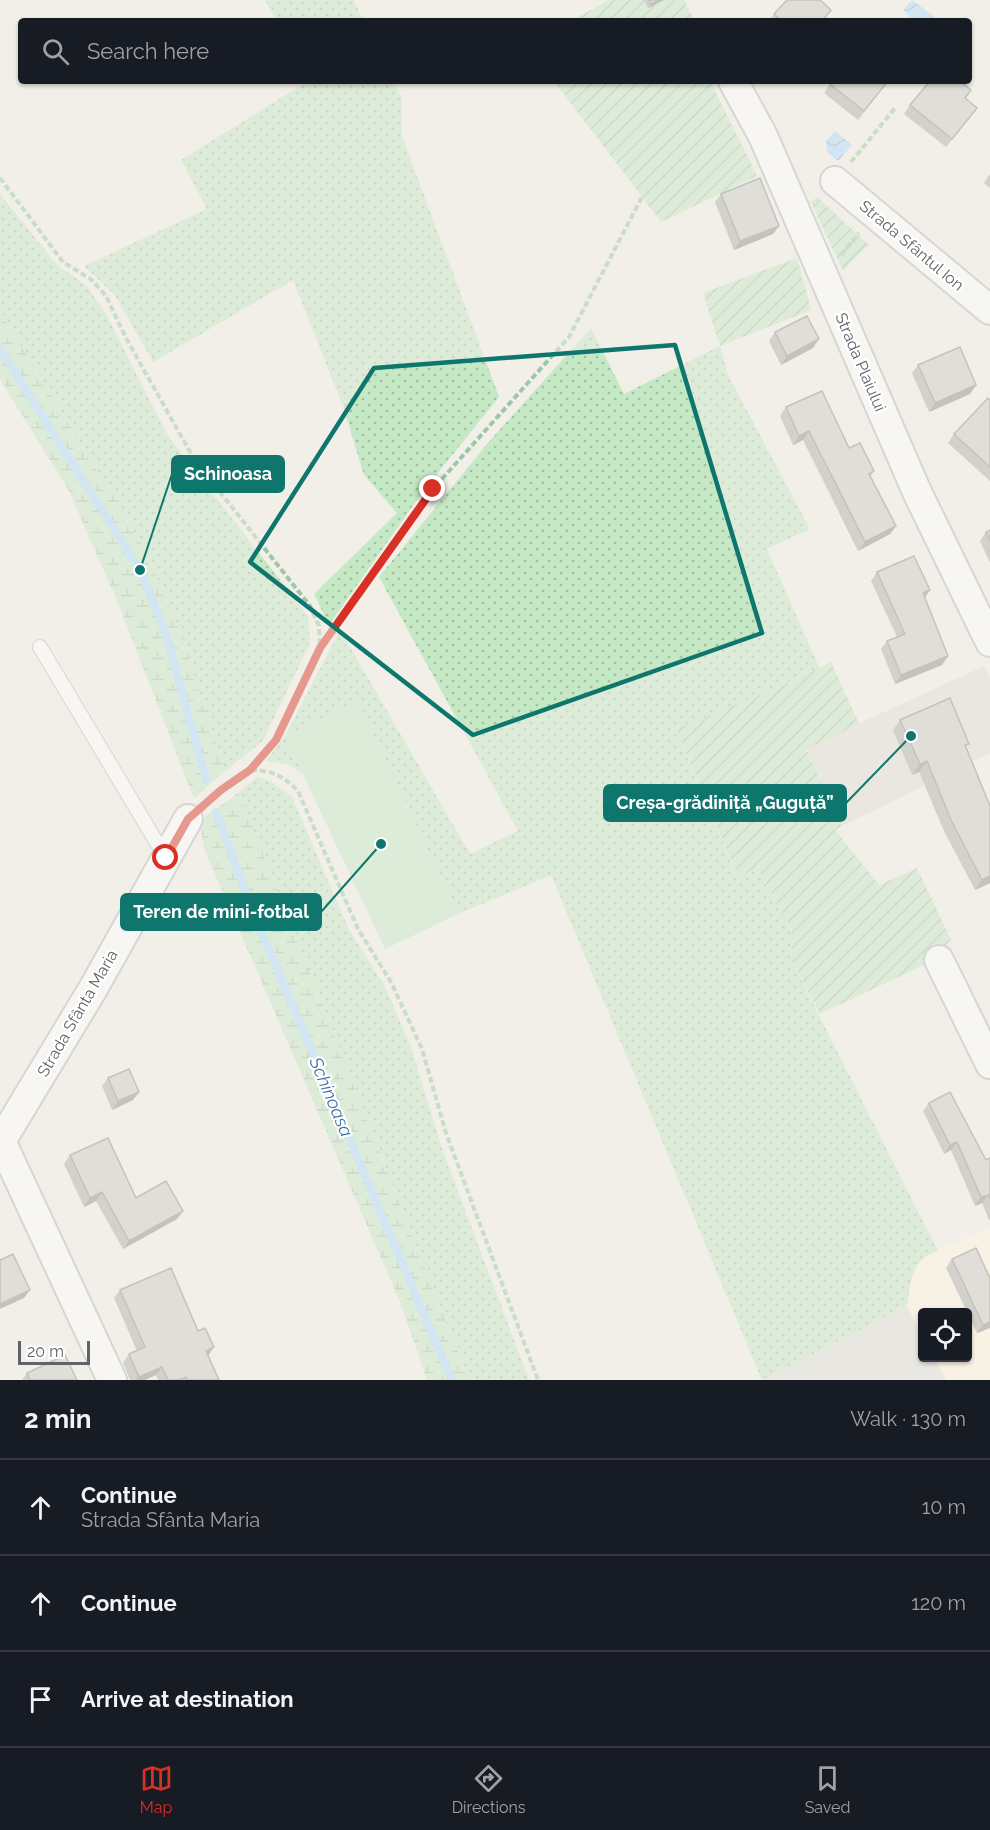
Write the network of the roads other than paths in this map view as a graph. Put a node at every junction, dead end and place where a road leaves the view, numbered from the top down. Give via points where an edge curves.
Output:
1 (735, 84) edge
2 (835, 181) road end
3 (990, 310) edge
4 (990, 642) edge
5 (40, 647) dead end
6 (188, 819) road end
7 (166, 858) junction
8 (939, 960) dead end
9 (990, 1064) edge
10 (1, 1142) edge
11 (112, 1380) edge

1 - 4 street, Strada Plaiului via 763,136 917,492
2 - 3 street, Strada Sfântul Ion
5 - 7 lane
6 - 7 street, Strada Sfânta Maria
7 - 10 street, Strada Sfânta Maria
8 - 9 street
10 - 11 street

